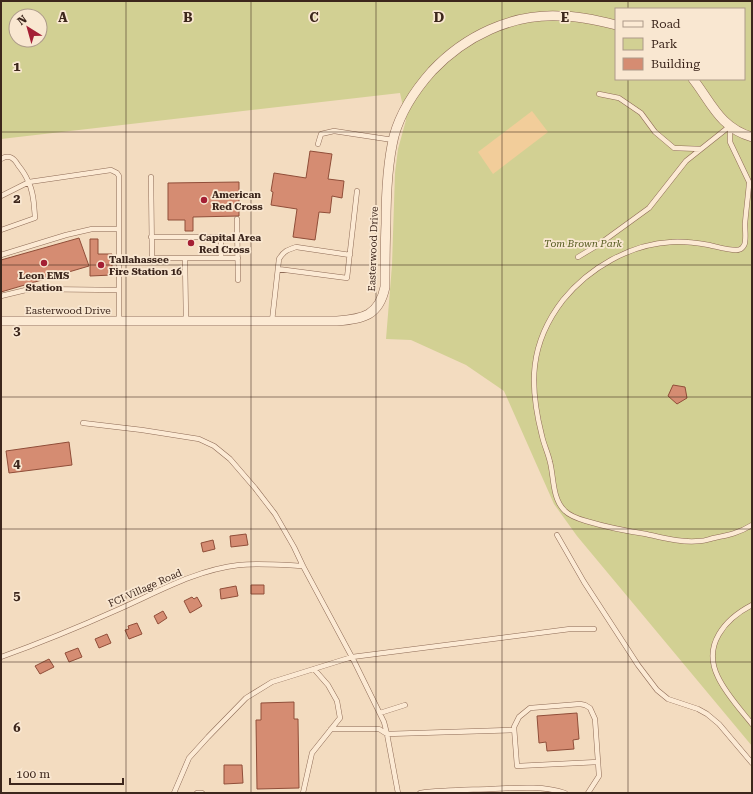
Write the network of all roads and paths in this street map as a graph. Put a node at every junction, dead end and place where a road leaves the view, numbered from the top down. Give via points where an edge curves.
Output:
1 (615, 25) edge
2 (694, 80) edge
3 (599, 94) dead end
4 (730, 126) junction
5 (752, 137) edge
6 (394, 140) junction
7 (318, 144) dead end
8 (701, 149) junction
9 (1, 159) edge
10 (151, 177) dead end
11 (29, 182) junction
12 (751, 186) edge
13 (358, 191) dead end
14 (1, 196) edge
15 (237, 219) dead end
16 (118, 229) junction
17 (1, 230) edge
18 (151, 237) junction
19 (1, 255) edge
20 (350, 255) junction
21 (185, 258) junction
22 (221, 258) junction
23 (238, 258) junction
24 (578, 258) dead end
25 (278, 269) junction
26 (238, 280) dead end
27 (119, 290) junction
28 (1, 296) edge
29 (1, 321) edge
30 (119, 321) junction
31 (186, 321) junction
32 (272, 321) junction
33 (83, 423) dead end
34 (752, 525) edge
35 (557, 535) dead end
36 (303, 566) junction
37 (752, 605) edge
38 (594, 629) dead end
39 (1, 657) edge
40 (352, 657) junction
41 (314, 669) junction
42 (405, 705) dead end
43 (380, 713) junction
44 (752, 724) edge
45 (331, 729) junction
46 (514, 730) junction
47 (387, 734) junction
48 (598, 762) junction
49 (752, 763) edge
50 (174, 793) edge
51 (197, 793) edge
52 (202, 793) edge
53 (303, 793) edge
54 (398, 793) edge
55 (420, 793) edge
56 (565, 793) edge
57 (588, 793) edge

1 - 6 street, Easterwood Drive via 575,17 545,16 509,22 478,36 452,52 425,79 406,106
2 - 4 street via 716,112
3 - 8 lane via 619,98 641,113 655,132 674,148
4 - 5 street
4 - 8 lane
4 - 12 lane via 730,142
6 - 7 lane via 334,131 321,134
6 - 32 street, Easterwood Drive via 387,177 385,287 380,303 362,318 353,320
8 - 24 lane via 686,161 649,208
9 - 11 lane via 7,156 14,159
10 - 18 lane
11 - 14 lane
11 - 16 lane via 111,170 117,173
11 - 17 lane via 35,218
12 - 34 lane via 745,242 741,249 683,242 655,244 625,253 584,278 558,306 542,335 533,379 542,439 557,496 565,511 603,527 681,541 700,541 733,535
13 - 20 lane
15 - 23 lane
16 - 19 lane via 92,229
16 - 27 lane
18 - 21 lane via 152,258
18 - 22 lane via 221,237
20 - 25 lane via 296,247 284,252 279,259
20 - 25 lane via 347,278
21 - 22 lane
21 - 31 lane
22 - 23 lane
23 - 26 lane
25 - 32 lane
27 - 28 lane via 30,289
27 - 30 lane
29 - 30 street, Easterwood Drive
30 - 31 street, Easterwood Drive
31 - 32 street, Easterwood Drive
33 - 36 lane via 199,439 214,446 230,459 275,514
35 - 49 lane via 584,582 657,690 668,699 707,714 719,724
36 - 39 lane, FCI Village Road via 238,565 206,572
36 - 40 lane
37 - 44 lane via 725,624 713,650 717,676
38 - 40 lane via 570,629
40 - 41 lane
40 - 43 lane
41 - 45 lane via 328,685 337,701 340,718
41 - 50 lane via 272,682 246,698 189,758
42 - 43 lane
43 - 47 lane
45 - 47 lane via 379,729
45 - 53 lane via 312,753
46 - 47 lane
46 - 48 lane via 517,766
46 - 48 lane via 518,717 530,708 585,705 590,708 595,719
47 - 54 lane
48 - 57 lane via 599,776
51 - 52 lane
55 - 56 lane via 526,787

